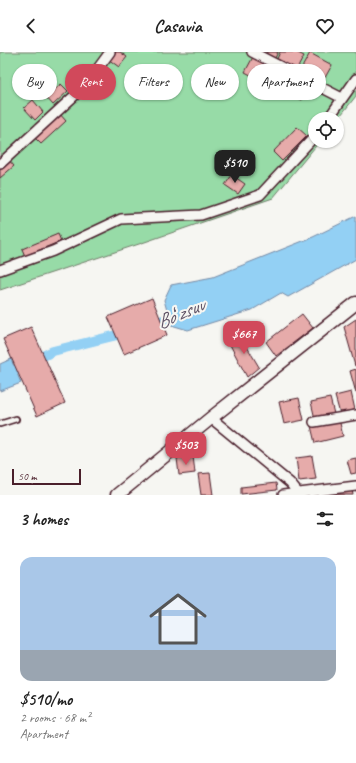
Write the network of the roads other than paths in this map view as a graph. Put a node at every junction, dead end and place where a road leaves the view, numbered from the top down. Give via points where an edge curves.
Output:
1 (110, 52) edge
2 (252, 52) edge
3 (356, 79) edge
4 (342, 98) junction
5 (333, 112) edge
6 (308, 144) edge
7 (0, 164) edge
8 (0, 270) edge
9 (356, 303) edge
10 (356, 415) edge
11 (211, 418) junction
12 (16, 419) dead end
13 (314, 422) dead end
14 (0, 424) edge
15 (356, 486) edge
16 (298, 493) junction
17 (117, 495) edge
18 (283, 495) edge

1 - 7 street via 85,86
2 - 4 street
3 - 4 street
4 - 5 street
6 - 8 street via 260,195 201,215 121,219 53,251
9 - 11 main road
10 - 13 street
11 - 16 street via 290,483
11 - 17 main road
12 - 14 lane
15 - 16 street
16 - 18 street

